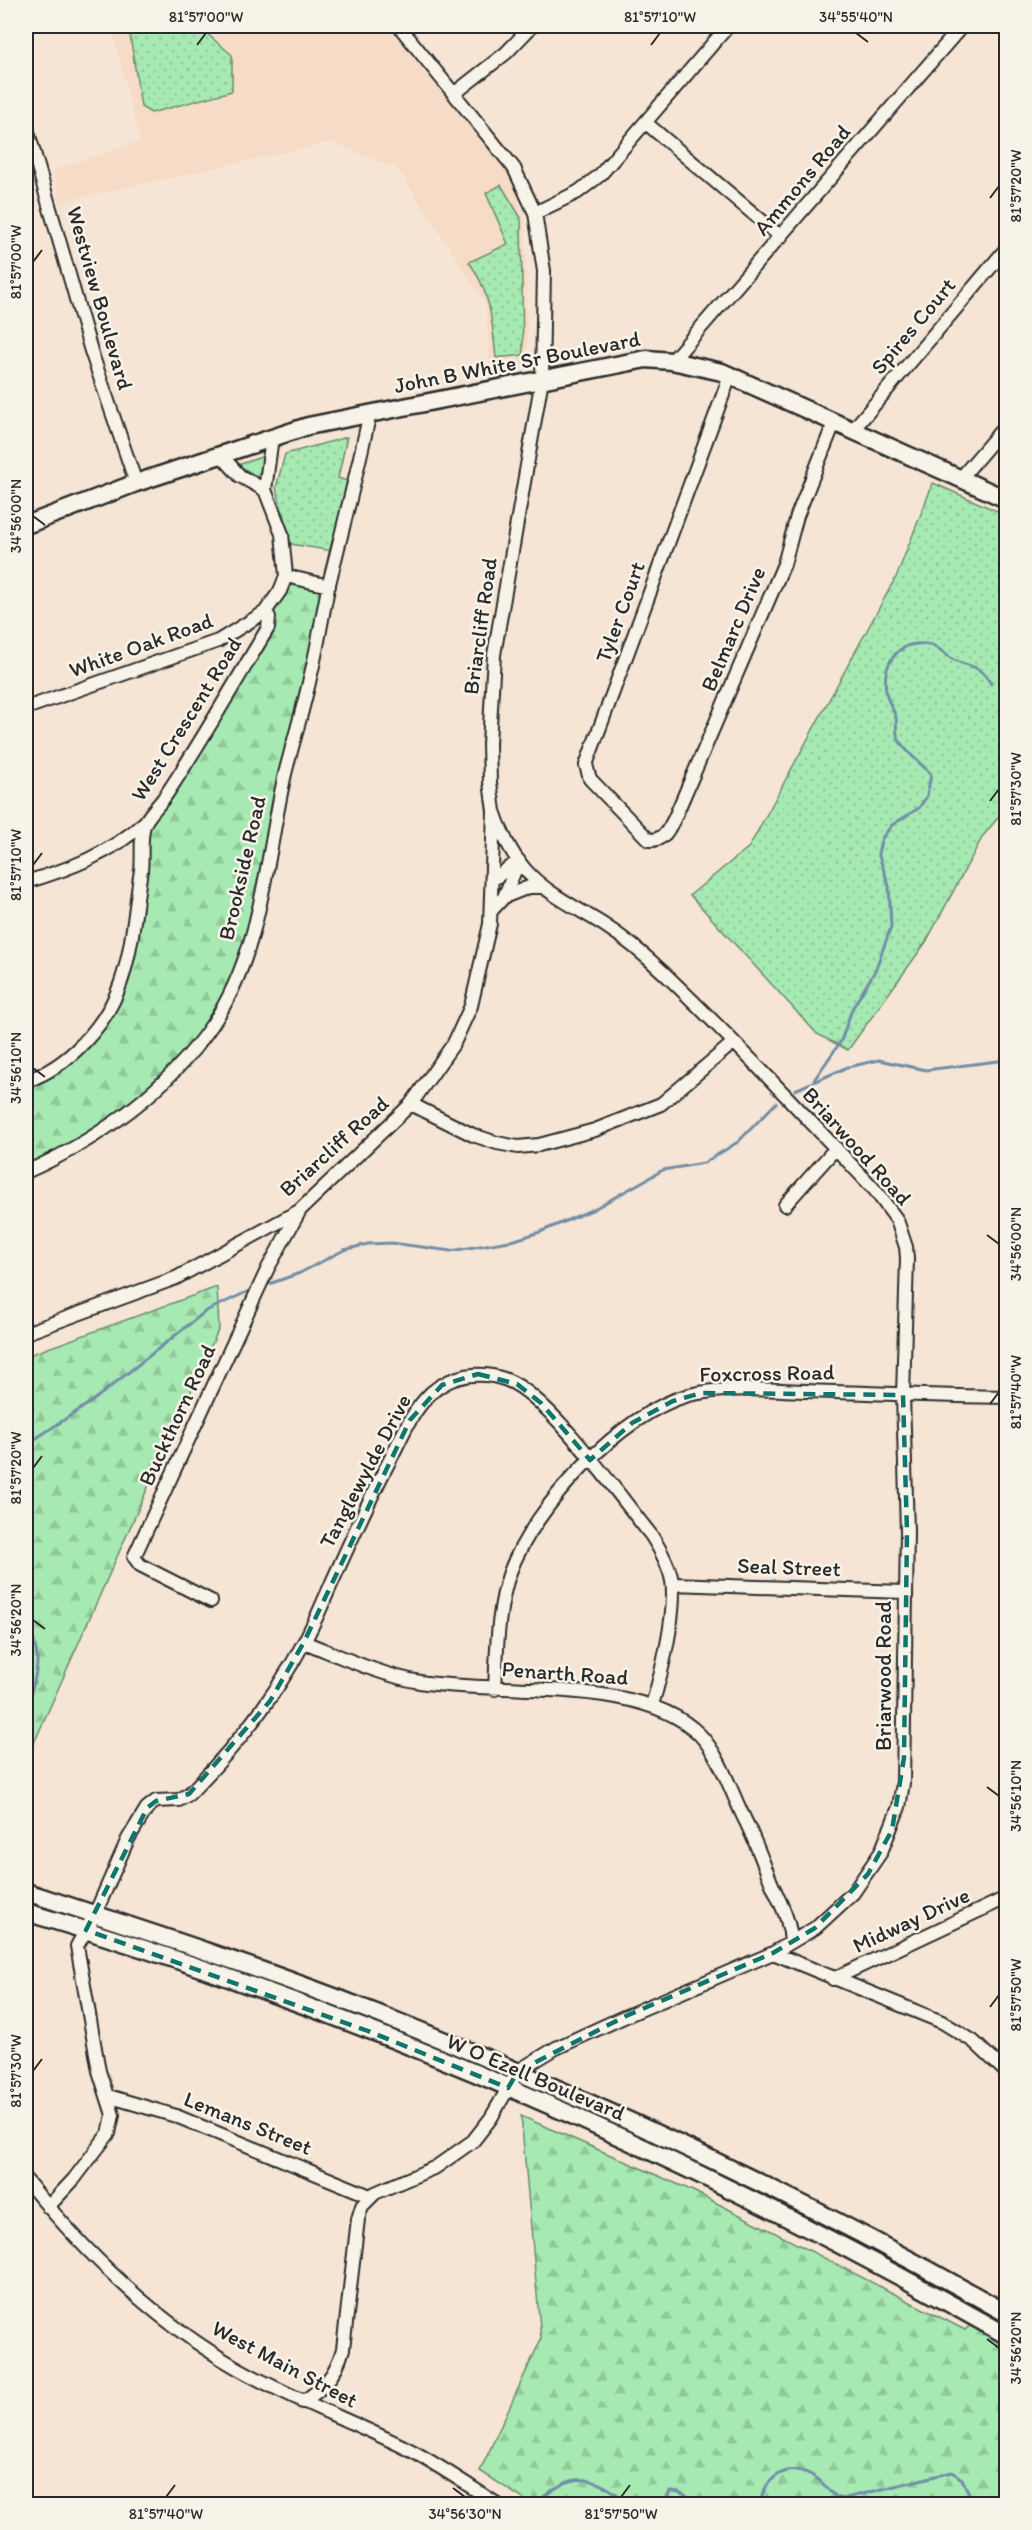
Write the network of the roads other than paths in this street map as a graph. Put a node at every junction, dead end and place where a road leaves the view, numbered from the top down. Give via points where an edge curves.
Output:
1 (399, 26) edge
2 (532, 26) edge
3 (728, 26) edge
4 (962, 26) edge
5 (455, 93) junction
6 (646, 123) junction
7 (26, 125) edge
8 (29, 150) edge
9 (535, 213) junction
10 (781, 237) junction
11 (1006, 249) edge
12 (672, 361) junction
13 (729, 376) junction
14 (542, 379) junction
15 (370, 412) junction
16 (834, 423) junction
17 (1006, 425) edge
18 (852, 431) junction
19 (272, 436) junction
20 (220, 454) junction
21 (960, 479) junction
22 (136, 483) junction
23 (265, 490) junction
24 (1006, 499) edge
25 (26, 525) edge
26 (286, 576) junction
27 (329, 586) junction
28 (265, 612) junction
29 (26, 708) edge
30 (494, 811) junction
31 (145, 822) junction
32 (654, 840) joint
33 (519, 861) junction
34 (492, 880) junction
35 (26, 882) edge
36 (542, 887) junction
37 (504, 897) junction
38 (491, 911) junction
39 (733, 1043) junction
40 (26, 1081) edge
41 (411, 1104) junction
42 (836, 1148) junction
43 (26, 1172) edge
44 (785, 1205) dead end
45 (299, 1211) junction
46 (26, 1333) edge
47 (903, 1395) junction
48 (1006, 1397) edge
49 (590, 1460) junction
50 (673, 1584) junction
51 (904, 1592) junction
52 (211, 1601) dead end
53 (304, 1642) junction
54 (495, 1689) junction
55 (652, 1705) junction
56 (26, 1892) edge
57 (1006, 1898) edge
58 (26, 1912) edge
59 (95, 1914) junction
60 (86, 1930) junction
61 (790, 1942) junction
62 (772, 1953) junction
63 (832, 1979) junction
64 (518, 2071) junction
65 (1006, 2072) edge
66 (508, 2088) junction
67 (108, 2097) junction
68 (681, 2146) junction
69 (676, 2164) junction
70 (26, 2180) edge
71 (370, 2196) junction
72 (48, 2207) junction
73 (1006, 2313) edge
74 (1006, 2335) edge
75 (302, 2402) junction
76 (497, 2505) edge

1 - 5 street, Briarcliff Road
2 - 5 street via 506,53
3 - 6 street
4 - 10 street, Ammons Road
5 - 9 street, Briarcliff Road via 514,168
6 - 9 street via 593,181
6 - 10 street
7 - 8 street, Westview Boulevard
8 - 22 street, Westview Boulevard
9 - 14 street, Briarcliff Road via 544,271
10 - 12 street, Ammons Road
11 - 18 street, Spires Court
12 - 13 main road, John B White Sr Boulevard
12 - 14 main road, John B White Sr Boulevard via 637,359
13 - 16 main road, John B White Sr Boulevard
13 - 32 street, Tyler Court via 586,765 590,779 646,837
14 - 15 main road, John B White Sr Boulevard
14 - 30 street, Briarcliff Road via 494,655 489,744
15 - 19 main road, John B White Sr Boulevard
15 - 27 street, Brookside Road
16 - 18 main road, John B White Sr Boulevard
16 - 32 street, Belmarc Drive via 797,516 784,564 675,817 666,834
17 - 21 street
18 - 21 main road, John B White Sr Boulevard
19 - 20 main road, John B White Sr Boulevard
19 - 23 street
20 - 22 main road, John B White Sr Boulevard
20 - 23 street via 240,476
21 - 24 main road, John B White Sr Boulevard
22 - 25 main road, John B White Sr Boulevard
23 - 26 street via 282,534
26 - 27 street
26 - 28 street, West Crescent Road
27 - 43 street, Brookside Road via 278,804 260,908 223,1006 183,1064 142,1101 95,1135
28 - 29 street, White Oak Road via 219,641
28 - 31 street, West Crescent Road via 269,617 268,628 166,795
30 - 33 street, Briarwood Road
30 - 34 street, Briarcliff Road
31 - 35 street via 97,857
31 - 40 street, West Crescent Road via 129,950 118,990 94,1029 73,1053
33 - 34 street
33 - 36 street, Briarwood Road
33 - 37 street
34 - 38 street, Briarcliff Road
36 - 37 street
36 - 39 street, Briarwood Road via 640,952
37 - 38 street
38 - 41 street, Briarcliff Road via 471,1006 454,1043
39 - 41 street via 661,1104 595,1130 539,1145 518,1147 473,1136
39 - 42 street, Briarwood Road
41 - 45 street, Briarcliff Road
42 - 44 street
42 - 47 street, Briarwood Road via 891,1210 906,1246
45 - 46 street, Briarcliff Road via 176,1278
45 - 52 street, Buckthorn Road via 268,1268 134,1557 140,1565
47 - 48 street, Foxcross Road
47 - 49 street, Foxcross Road via 701,1393 672,1401 632,1423
47 - 51 street, Briarwood Road via 907,1532
49 - 50 street, Tanglewylde Drive via 651,1535
49 - 53 street, Tanglewylde Drive via 541,1403 517,1384 478,1374 442,1385 424,1400 411,1420 369,1500
49 - 54 street, Foxcross Road via 546,1511 514,1560 502,1603
50 - 51 street, Seal Street
50 - 55 street, Tanglewylde Drive via 667,1647
51 - 61 street, Briarwood Road via 904,1758 899,1807 881,1852 853,1893 815,1928
53 - 54 street, Penarth Road via 392,1676
53 - 59 street, Tanglewylde Drive via 270,1701 212,1771 184,1797 156,1801 147,1808 124,1847
54 - 55 street, Penarth Road via 615,1696
55 - 61 street, Penarth Road via 691,1727 711,1752 788,1917
56 - 59 main road, W O Ezell Boulevard
57 - 63 street, Midway Drive
58 - 60 main road, W O Ezell Boulevard
59 - 60 street, Tanglewylde Drive
59 - 64 main road, W O Ezell Boulevard via 283,1978
60 - 66 main road, W O Ezell Boulevard via 360,2028
60 - 67 street, Tanglewylde Drive via 77,1946 95,2049
61 - 62 street, Briarwood Road
62 - 63 street
62 - 64 street, Briarwood Road via 556,2048
63 - 65 street via 942,2022 973,2041
64 - 66 street, Briarwood Road
64 - 68 main road, W O Ezell Boulevard
66 - 69 main road, W O Ezell Boulevard
66 - 71 street, Briarwood Road via 482,2130 462,2150 436,2167
67 - 71 street, Lemans Street via 176,2116
67 - 72 street, Tanglewylde Drive via 113,2115 109,2133
68 - 69 main road
68 - 73 main road, W O Ezell Boulevard via 842,2224
69 - 74 main road, W O Ezell Boulevard via 853,2251
70 - 72 street, West Main Street
71 - 75 street via 358,2219 339,2363 324,2386
72 - 75 street, West Main Street via 127,2289 170,2323 238,2368
75 - 76 street, West Main Street via 409,2450

